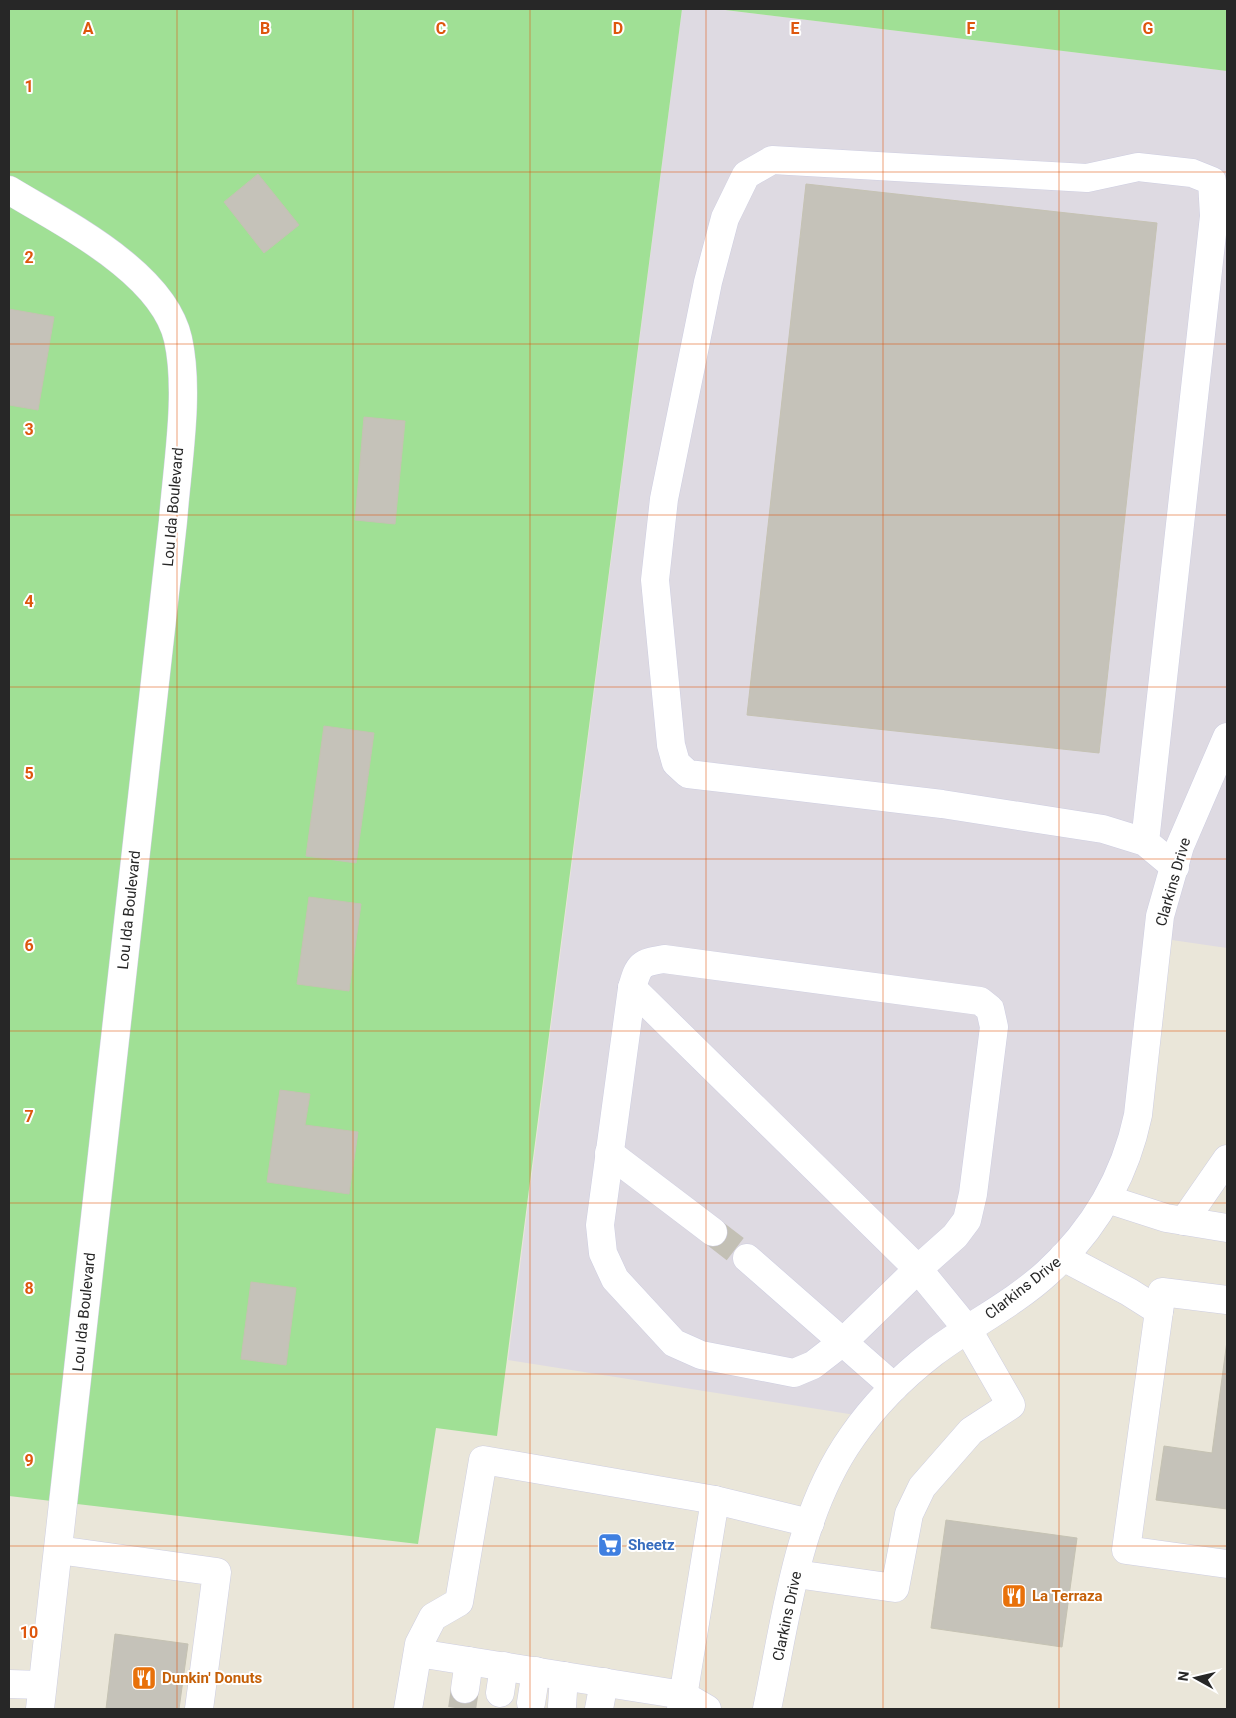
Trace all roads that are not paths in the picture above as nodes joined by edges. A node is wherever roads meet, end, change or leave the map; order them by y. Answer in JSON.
{"nodes":[{"id":1,"x":9,"y":190,"type":"edge"},
{"id":2,"x":1227,"y":737,"type":"edge"},
{"id":3,"x":1145,"y":842,"type":"junction"},
{"id":4,"x":1175,"y":867,"type":"junction"},
{"id":5,"x":632,"y":988,"type":"junction"},
{"id":6,"x":609,"y":1153,"type":"junction"},
{"id":7,"x":1227,"y":1159,"type":"edge"},
{"id":8,"x":1107,"y":1198,"type":"junction"},
{"id":9,"x":1184,"y":1221,"type":"junction"},
{"id":10,"x":1227,"y":1228,"type":"edge"},
{"id":11,"x":713,"y":1232,"type":"tunnel mouth"},
{"id":12,"x":1063,"y":1257,"type":"junction"},
{"id":13,"x":747,"y":1258,"type":"tunnel mouth"},
{"id":14,"x":918,"y":1269,"type":"junction"},
{"id":15,"x":1227,"y":1300,"type":"edge"},
{"id":16,"x":1159,"y":1311,"type":"junction"},
{"id":17,"x":968,"y":1330,"type":"junction"},
{"id":18,"x":844,"y":1341,"type":"junction"},
{"id":19,"x":894,"y":1387,"type":"junction"},
{"id":20,"x":715,"y":1500,"type":"junction"},
{"id":21,"x":810,"y":1523,"type":"junction"},
{"id":22,"x":58,"y":1550,"type":"junction"},
{"id":23,"x":1227,"y":1564,"type":"edge"},
{"id":24,"x":796,"y":1574,"type":"junction"},
{"id":25,"x":418,"y":1652,"type":"junction"},
{"id":26,"x":469,"y":1661,"type":"junction"},
{"id":27,"x":504,"y":1666,"type":"junction"},
{"id":28,"x":536,"y":1672,"type":"junction"},
{"id":29,"x":564,"y":1676,"type":"junction"},
{"id":30,"x":604,"y":1682,"type":"junction"},
{"id":31,"x":9,"y":1684,"type":"edge"},
{"id":32,"x":465,"y":1689,"type":"tunnel mouth"},
{"id":33,"x":500,"y":1694,"type":"dead end"},
{"id":34,"x":41,"y":1697,"type":"edge"},
{"id":35,"x":630,"y":1698,"type":"edge"},
{"id":36,"x":682,"y":1702,"type":"edge"},
{"id":37,"x":531,"y":1703,"type":"dead end"},
{"id":38,"x":562,"y":1706,"type":"dead end"},
{"id":39,"x":198,"y":1709,"type":"edge"},
{"id":40,"x":408,"y":1709,"type":"edge"},
{"id":41,"x":599,"y":1709,"type":"edge"},
{"id":42,"x":707,"y":1709,"type":"edge"},
{"id":43,"x":767,"y":1709,"type":"edge"}],
"edges":[{"from":1,"to":22,"type":"street","name":"Lou Ida Boulevard"},
{"from":2,"to":4,"type":"street","name":"Clarkins Drive"},
{"from":3,"to":3,"type":"street"},
{"from":3,"to":4,"type":"street"},
{"from":4,"to":8,"type":"street","name":"Clarkins Drive"},
{"from":5,"to":6,"type":"street"},
{"from":5,"to":14,"type":"street"},
{"from":5,"to":14,"type":"street"},
{"from":6,"to":11,"type":"street"},
{"from":6,"to":18,"type":"street"},
{"from":7,"to":9,"type":"street"},
{"from":8,"to":9,"type":"street"},
{"from":8,"to":12,"type":"street","name":"Clarkins Drive"},
{"from":9,"to":10,"type":"street"},
{"from":12,"to":16,"type":"street"},
{"from":12,"to":17,"type":"street","name":"Clarkins Drive"},
{"from":13,"to":18,"type":"street"},
{"from":14,"to":17,"type":"street"},
{"from":14,"to":18,"type":"street"},
{"from":15,"to":16,"type":"street"},
{"from":16,"to":23,"type":"street"},
{"from":17,"to":19,"type":"street","name":"Clarkins Drive"},
{"from":17,"to":24,"type":"street"},
{"from":18,"to":19,"type":"street"},
{"from":19,"to":21,"type":"street","name":"Clarkins Drive"},
{"from":20,"to":21,"type":"street"},
{"from":20,"to":25,"type":"street"},
{"from":20,"to":36,"type":"street"},
{"from":21,"to":24,"type":"street","name":"Clarkins Drive"},
{"from":22,"to":34,"type":"street","name":"Lou Ida Boulevard"},
{"from":22,"to":39,"type":"street"},
{"from":24,"to":43,"type":"street","name":"Clarkins Drive"},
{"from":25,"to":26,"type":"street"},
{"from":25,"to":40,"type":"street"},
{"from":26,"to":27,"type":"street"},
{"from":26,"to":32,"type":"street"},
{"from":27,"to":28,"type":"street"},
{"from":27,"to":33,"type":"street"},
{"from":28,"to":29,"type":"street"},
{"from":28,"to":37,"type":"street"},
{"from":29,"to":30,"type":"street"},
{"from":29,"to":38,"type":"street"},
{"from":30,"to":35,"type":"street"},
{"from":30,"to":41,"type":"street"},
{"from":31,"to":34,"type":"street"},
{"from":35,"to":36,"type":"street"},
{"from":36,"to":42,"type":"street"}]}
